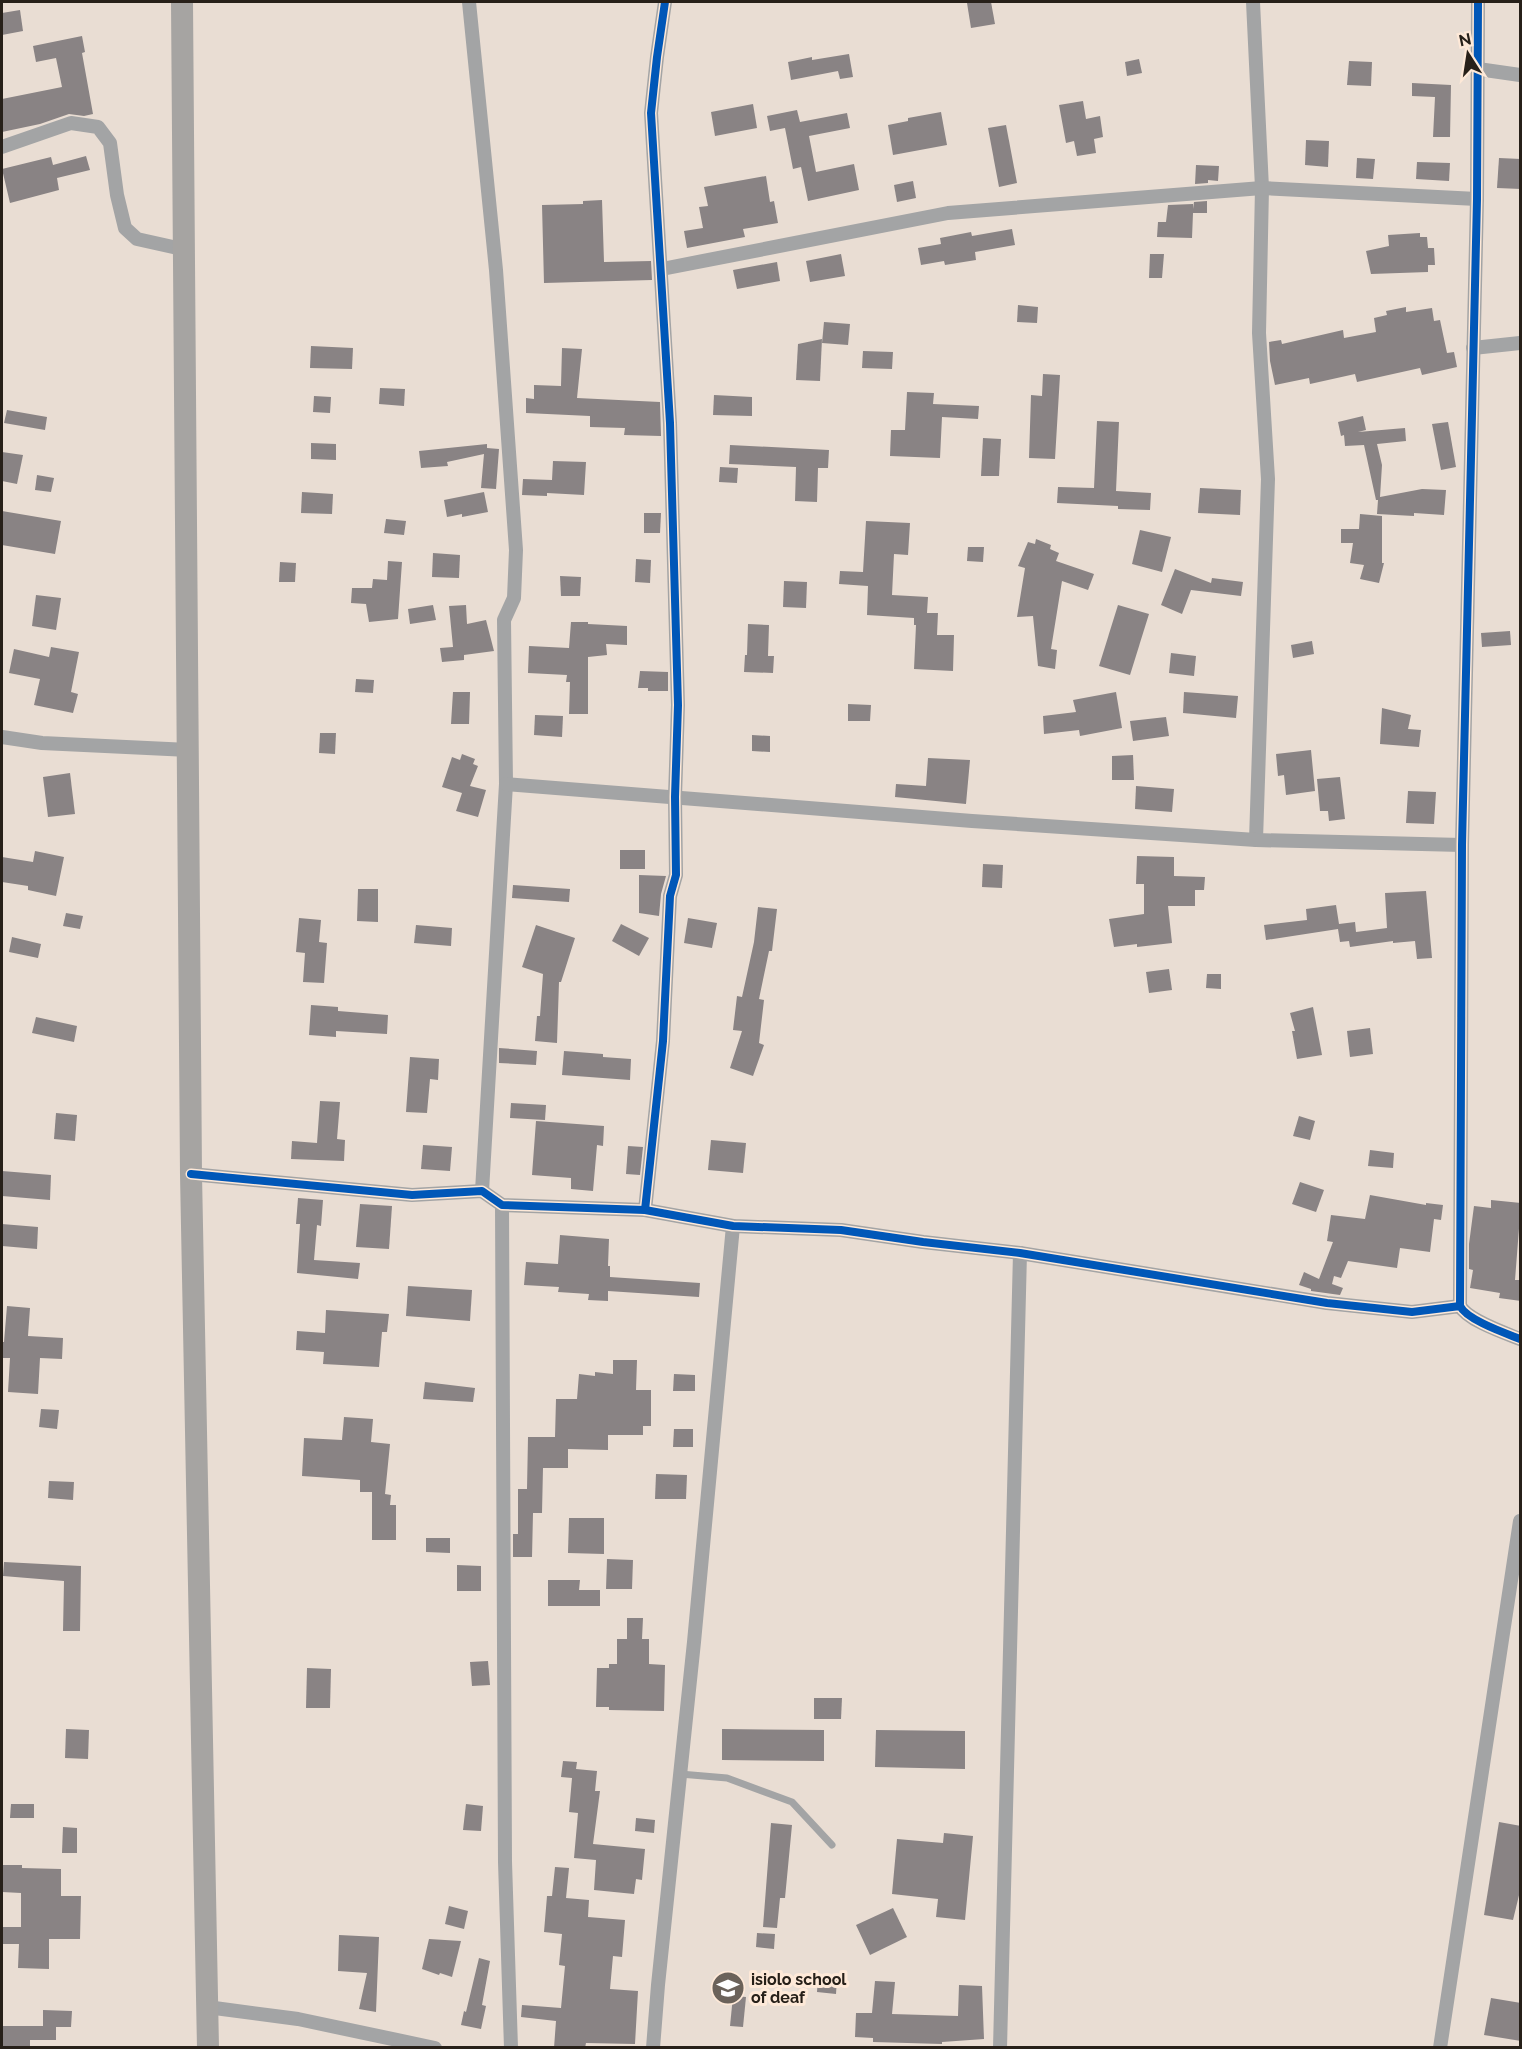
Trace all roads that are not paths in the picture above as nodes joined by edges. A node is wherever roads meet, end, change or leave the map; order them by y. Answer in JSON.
{"nodes":[{"id":1,"x":182,"y":2,"type":"edge"},
{"id":2,"x":469,"y":2,"type":"edge"},
{"id":3,"x":665,"y":2,"type":"edge"},
{"id":4,"x":1253,"y":2,"type":"edge"},
{"id":5,"x":1478,"y":2,"type":"edge"},
{"id":6,"x":1478,"y":69,"type":"junction"},
{"id":7,"x":1521,"y":75,"type":"edge"},
{"id":8,"x":2,"y":147,"type":"edge"},
{"id":9,"x":1262,"y":188,"type":"junction"},
{"id":10,"x":1477,"y":199,"type":"junction"},
{"id":11,"x":183,"y":249,"type":"junction"},
{"id":12,"x":662,"y":269,"type":"junction"},
{"id":13,"x":1521,"y":343,"type":"edge"},
{"id":14,"x":1473,"y":348,"type":"junction"},
{"id":15,"x":2,"y":737,"type":"edge"},
{"id":16,"x":189,"y":750,"type":"junction"},
{"id":17,"x":506,"y":784,"type":"junction"},
{"id":18,"x":675,"y":797,"type":"junction"},
{"id":19,"x":1256,"y":840,"type":"junction"},
{"id":20,"x":1462,"y":845,"type":"junction"},
{"id":21,"x":191,"y":1174,"type":"junction"},
{"id":22,"x":482,"y":1191,"type":"junction"},
{"id":23,"x":502,"y":1205,"type":"junction"},
{"id":24,"x":645,"y":1210,"type":"junction"},
{"id":25,"x":733,"y":1226,"type":"junction"},
{"id":26,"x":1020,"y":1253,"type":"junction"},
{"id":27,"x":1460,"y":1306,"type":"junction"},
{"id":28,"x":1521,"y":1339,"type":"edge"},
{"id":29,"x":1521,"y":1521,"type":"edge"},
{"id":30,"x":680,"y":1774,"type":"junction"},
{"id":31,"x":832,"y":1845,"type":"dead end"},
{"id":32,"x":207,"y":2007,"type":"junction"},
{"id":33,"x":208,"y":2048,"type":"edge"},
{"id":34,"x":435,"y":2048,"type":"edge"},
{"id":35,"x":511,"y":2048,"type":"edge"},
{"id":36,"x":653,"y":2048,"type":"edge"},
{"id":37,"x":1000,"y":2048,"type":"edge"},
{"id":38,"x":1440,"y":2048,"type":"edge"}],
"edges":[{"from":1,"to":11,"type":"highway"},
{"from":2,"to":17,"type":"street"},
{"from":3,"to":12,"type":"street"},
{"from":4,"to":9,"type":"street"},
{"from":5,"to":6,"type":"street"},
{"from":6,"to":7,"type":"street"},
{"from":6,"to":10,"type":"street"},
{"from":8,"to":11,"type":"street"},
{"from":9,"to":10,"type":"street"},
{"from":9,"to":12,"type":"street"},
{"from":9,"to":19,"type":"street"},
{"from":10,"to":14,"type":"street"},
{"from":11,"to":16,"type":"highway"},
{"from":12,"to":18,"type":"street"},
{"from":13,"to":14,"type":"street"},
{"from":14,"to":20,"type":"street"},
{"from":15,"to":16,"type":"street"},
{"from":16,"to":21,"type":"highway"},
{"from":17,"to":18,"type":"street"},
{"from":17,"to":22,"type":"street"},
{"from":18,"to":19,"type":"street"},
{"from":18,"to":24,"type":"street"},
{"from":19,"to":20,"type":"street"},
{"from":20,"to":27,"type":"street"},
{"from":21,"to":22,"type":"street"},
{"from":21,"to":32,"type":"highway"},
{"from":22,"to":23,"type":"street"},
{"from":23,"to":24,"type":"street"},
{"from":23,"to":35,"type":"street"},
{"from":24,"to":25,"type":"street"},
{"from":25,"to":26,"type":"street"},
{"from":25,"to":30,"type":"street"},
{"from":26,"to":27,"type":"street"},
{"from":26,"to":37,"type":"street"},
{"from":27,"to":28,"type":"street"},
{"from":29,"to":38,"type":"street"},
{"from":30,"to":31,"type":"lane"},
{"from":30,"to":36,"type":"street"},
{"from":32,"to":33,"type":"highway"},
{"from":32,"to":34,"type":"street"}]}
